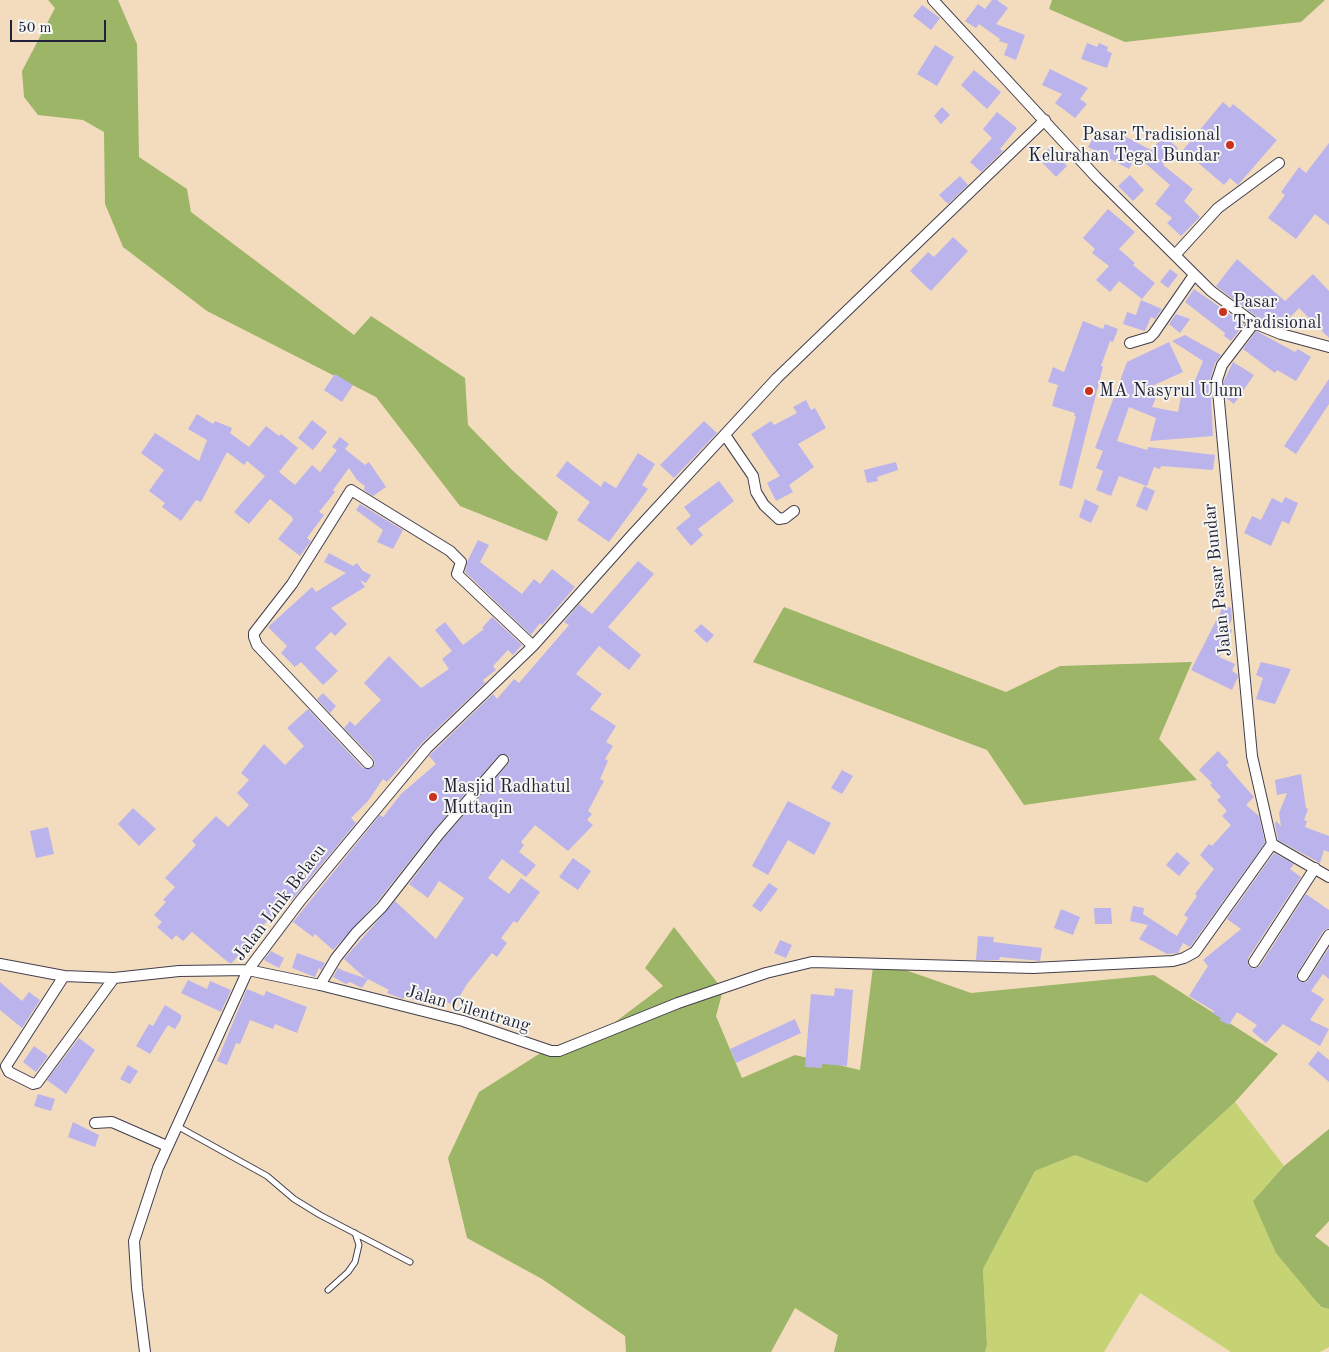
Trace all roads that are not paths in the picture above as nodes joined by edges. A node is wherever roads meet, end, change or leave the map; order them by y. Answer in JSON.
{"nodes":[{"id":1,"x":933,"y":0,"type":"edge"},
{"id":2,"x":1045,"y":120,"type":"junction"},
{"id":3,"x":1279,"y":163,"type":"dead end"},
{"id":4,"x":1176,"y":255,"type":"junction"},
{"id":5,"x":1194,"y":275,"type":"junction"},
{"id":6,"x":1254,"y":323,"type":"junction"},
{"id":7,"x":1130,"y":344,"type":"dead end"},
{"id":8,"x":1329,"y":347,"type":"edge"},
{"id":9,"x":725,"y":435,"type":"junction"},
{"id":10,"x":794,"y":511,"type":"dead end"},
{"id":11,"x":533,"y":646,"type":"junction"},
{"id":12,"x":502,"y":760,"type":"dead end"},
{"id":13,"x":368,"y":763,"type":"dead end"},
{"id":14,"x":1272,"y":844,"type":"junction"},
{"id":15,"x":1315,"y":868,"type":"junction"},
{"id":16,"x":1329,"y":878,"type":"edge"},
{"id":17,"x":1329,"y":935,"type":"edge"},
{"id":18,"x":1254,"y":962,"type":"dead end"},
{"id":19,"x":0,"y":964,"type":"edge"},
{"id":20,"x":248,"y":970,"type":"junction"},
{"id":21,"x":64,"y":976,"type":"junction"},
{"id":22,"x":1303,"y":976,"type":"dead end"},
{"id":23,"x":114,"y":978,"type":"junction"},
{"id":24,"x":320,"y":985,"type":"junction"},
{"id":25,"x":95,"y":1123,"type":"dead end"},
{"id":26,"x":176,"y":1126,"type":"junction"},
{"id":27,"x":167,"y":1146,"type":"junction"},
{"id":28,"x":354,"y":1233,"type":"junction"},
{"id":29,"x":410,"y":1262,"type":"dead end"},
{"id":30,"x":328,"y":1290,"type":"dead end"},
{"id":31,"x":145,"y":1352,"type":"edge"}],
"edges":[{"from":1,"to":2,"type":"street"},
{"from":2,"to":4,"type":"street"},
{"from":2,"to":9,"type":"street","name":"Jalan Link Belacu"},
{"from":3,"to":4,"type":"street"},
{"from":4,"to":5,"type":"street"},
{"from":5,"to":6,"type":"street"},
{"from":5,"to":7,"type":"street"},
{"from":6,"to":8,"type":"street"},
{"from":6,"to":14,"type":"street","name":"Jalan Pasar Bundar"},
{"from":9,"to":10,"type":"street"},
{"from":9,"to":11,"type":"street","name":"Jalan Link Belacu"},
{"from":11,"to":13,"type":"street"},
{"from":11,"to":20,"type":"street","name":"Jalan Link Belacu"},
{"from":12,"to":24,"type":"street"},
{"from":14,"to":15,"type":"street"},
{"from":14,"to":24,"type":"street","name":"Jalan Cilentrang"},
{"from":15,"to":16,"type":"street"},
{"from":15,"to":18,"type":"street"},
{"from":17,"to":22,"type":"street"},
{"from":19,"to":21,"type":"street","name":"Jalan Cilentrang"},
{"from":20,"to":23,"type":"street","name":"Jalan Cilentrang"},
{"from":20,"to":24,"type":"street","name":"Jalan Cilentrang"},
{"from":20,"to":26,"type":"street","name":"Jalan Link Belacu"},
{"from":21,"to":23,"type":"street","name":"Jalan Cilentrang"},
{"from":21,"to":23,"type":"street"},
{"from":25,"to":27,"type":"street"},
{"from":26,"to":27,"type":"street","name":"Jalan Link Belacu"},
{"from":26,"to":28,"type":"lane"},
{"from":27,"to":31,"type":"street","name":"Jalan Link Belacu"},
{"from":28,"to":29,"type":"lane"},
{"from":28,"to":30,"type":"lane"}]}
